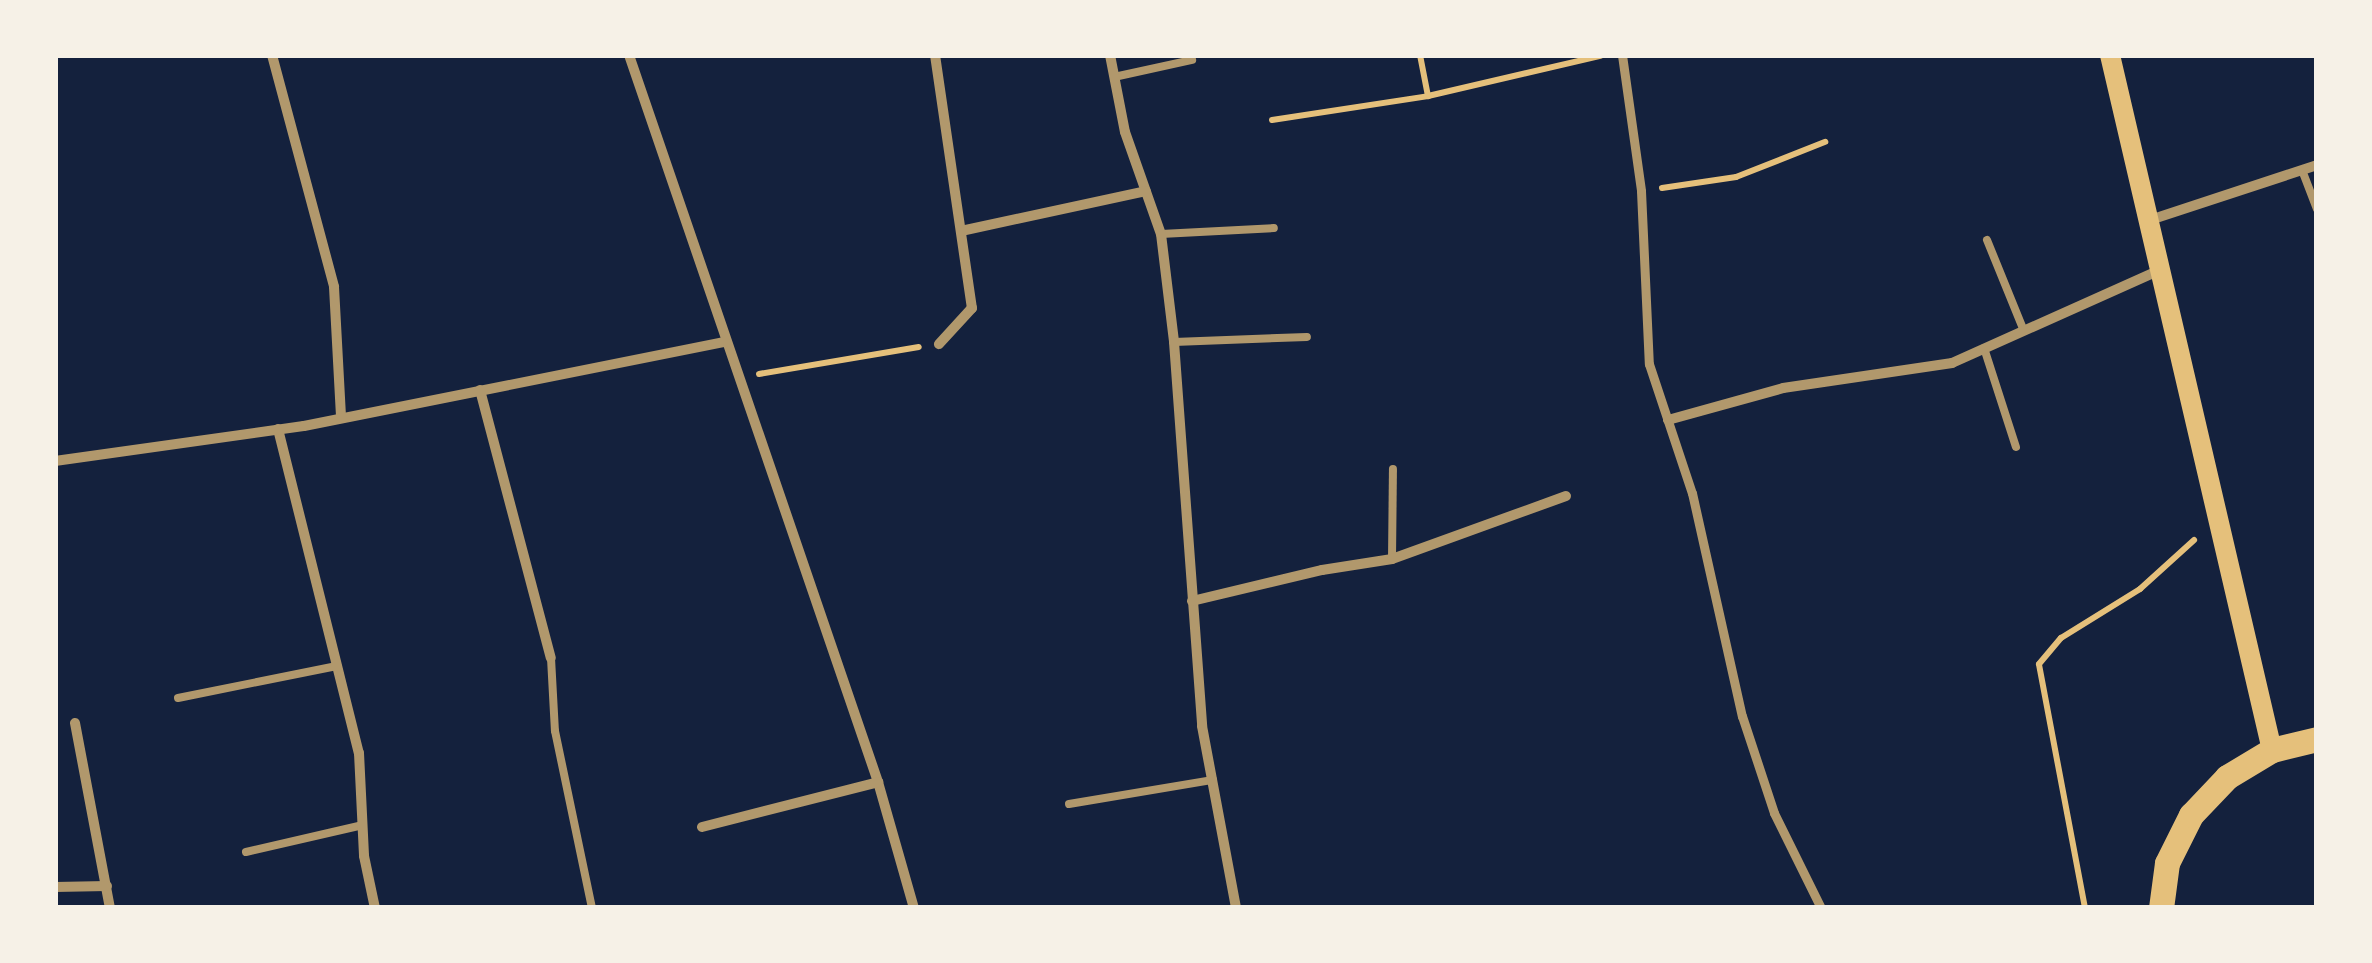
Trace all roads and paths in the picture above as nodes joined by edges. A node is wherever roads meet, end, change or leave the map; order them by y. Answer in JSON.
{"nodes":[{"id":1,"x":272,"y":55,"type":"edge"},
{"id":2,"x":630,"y":55,"type":"edge"},
{"id":3,"x":935,"y":55,"type":"edge"},
{"id":4,"x":1110,"y":55,"type":"edge"},
{"id":5,"x":1420,"y":55,"type":"edge"},
{"id":6,"x":1602,"y":55,"type":"edge"},
{"id":7,"x":1622,"y":55,"type":"edge"},
{"id":8,"x":2110,"y":55,"type":"edge"},
{"id":9,"x":1192,"y":60,"type":"dead end"},
{"id":10,"x":1114,"y":77,"type":"junction"},
{"id":11,"x":1428,"y":96,"type":"junction"},
{"id":12,"x":1272,"y":120,"type":"dead end"},
{"id":13,"x":1825,"y":142,"type":"dead end"},
{"id":14,"x":2317,"y":165,"type":"edge"},
{"id":15,"x":2302,"y":170,"type":"junction"},
{"id":16,"x":1146,"y":190,"type":"junction"},
{"id":17,"x":1641,"y":191,"type":"junction"},
{"id":18,"x":2317,"y":209,"type":"edge"},
{"id":19,"x":2148,"y":221,"type":"junction"},
{"id":20,"x":1274,"y":228,"type":"dead end"},
{"id":21,"x":961,"y":231,"type":"junction"},
{"id":22,"x":1161,"y":234,"type":"junction"},
{"id":23,"x":1987,"y":240,"type":"dead end"},
{"id":24,"x":2160,"y":270,"type":"junction"},
{"id":25,"x":2024,"y":330,"type":"junction"},
{"id":26,"x":1307,"y":338,"type":"dead end"},
{"id":27,"x":725,"y":342,"type":"junction"},
{"id":28,"x":1174,"y":342,"type":"junction"},
{"id":29,"x":939,"y":344,"type":"joint"},
{"id":30,"x":1984,"y":348,"type":"junction"},
{"id":31,"x":738,"y":377,"type":"junction"},
{"id":32,"x":480,"y":390,"type":"junction"},
{"id":33,"x":341,"y":418,"type":"junction"},
{"id":34,"x":1668,"y":420,"type":"junction"},
{"id":35,"x":278,"y":429,"type":"junction"},
{"id":36,"x":2016,"y":447,"type":"dead end"},
{"id":37,"x":55,"y":461,"type":"edge"},
{"id":38,"x":1393,"y":468,"type":"dead end"},
{"id":39,"x":1566,"y":496,"type":"dead end"},
{"id":40,"x":2218,"y":518,"type":"junction"},
{"id":41,"x":1392,"y":559,"type":"junction"},
{"id":42,"x":1192,"y":600,"type":"junction"},
{"id":43,"x":551,"y":658,"type":"joint"},
{"id":44,"x":337,"y":666,"type":"junction"},
{"id":45,"x":178,"y":698,"type":"dead end"},
{"id":46,"x":75,"y":723,"type":"dead end"},
{"id":47,"x":2317,"y":739,"type":"edge"},
{"id":48,"x":2272,"y":750,"type":"junction"},
{"id":49,"x":1214,"y":780,"type":"junction"},
{"id":50,"x":878,"y":782,"type":"junction"},
{"id":51,"x":1069,"y":804,"type":"dead end"},
{"id":52,"x":363,"y":825,"type":"junction"},
{"id":53,"x":702,"y":827,"type":"dead end"},
{"id":54,"x":246,"y":852,"type":"dead end"},
{"id":55,"x":107,"y":886,"type":"junction"},
{"id":56,"x":55,"y":887,"type":"edge"},
{"id":57,"x":110,"y":908,"type":"edge"},
{"id":58,"x":376,"y":908,"type":"edge"},
{"id":59,"x":592,"y":908,"type":"edge"},
{"id":60,"x":914,"y":908,"type":"edge"},
{"id":61,"x":1236,"y":908,"type":"edge"},
{"id":62,"x":1820,"y":908,"type":"edge"},
{"id":63,"x":2085,"y":908,"type":"edge"},
{"id":64,"x":2160,"y":908,"type":"edge"}],
"edges":[{"from":1,"to":33,"type":"street"},
{"from":2,"to":27,"type":"street"},
{"from":3,"to":21,"type":"street"},
{"from":4,"to":10,"type":"street"},
{"from":5,"to":11,"type":"path"},
{"from":6,"to":11,"type":"path"},
{"from":7,"to":17,"type":"street"},
{"from":8,"to":19,"type":"main road"},
{"from":9,"to":10,"type":"lane"},
{"from":10,"to":16,"type":"street"},
{"from":11,"to":12,"type":"path"},
{"from":13,"to":17,"type":"path"},
{"from":14,"to":15,"type":"street"},
{"from":15,"to":18,"type":"lane"},
{"from":15,"to":19,"type":"street"},
{"from":16,"to":21,"type":"street"},
{"from":16,"to":22,"type":"street"},
{"from":17,"to":34,"type":"street"},
{"from":19,"to":24,"type":"main road"},
{"from":20,"to":22,"type":"lane"},
{"from":21,"to":29,"type":"street"},
{"from":22,"to":28,"type":"street"},
{"from":23,"to":25,"type":"lane"},
{"from":24,"to":25,"type":"street"},
{"from":24,"to":40,"type":"main road"},
{"from":25,"to":30,"type":"street"},
{"from":26,"to":28,"type":"lane"},
{"from":27,"to":31,"type":"street"},
{"from":27,"to":32,"type":"street"},
{"from":28,"to":42,"type":"street"},
{"from":29,"to":31,"type":"path"},
{"from":30,"to":34,"type":"street"},
{"from":30,"to":36,"type":"lane"},
{"from":31,"to":50,"type":"street"},
{"from":32,"to":33,"type":"street"},
{"from":32,"to":43,"type":"street"},
{"from":33,"to":35,"type":"street"},
{"from":34,"to":62,"type":"street"},
{"from":35,"to":37,"type":"street"},
{"from":35,"to":44,"type":"street"},
{"from":38,"to":41,"type":"lane"},
{"from":39,"to":41,"type":"street"},
{"from":40,"to":48,"type":"main road"},
{"from":40,"to":63,"type":"path"},
{"from":41,"to":42,"type":"street"},
{"from":42,"to":49,"type":"street"},
{"from":43,"to":59,"type":"lane"},
{"from":44,"to":45,"type":"lane"},
{"from":44,"to":52,"type":"street"},
{"from":46,"to":55,"type":"street"},
{"from":47,"to":48,"type":"main road"},
{"from":48,"to":64,"type":"main road"},
{"from":49,"to":51,"type":"lane"},
{"from":49,"to":61,"type":"street"},
{"from":50,"to":53,"type":"street"},
{"from":50,"to":60,"type":"street"},
{"from":52,"to":54,"type":"lane"},
{"from":52,"to":58,"type":"street"},
{"from":55,"to":56,"type":"street"},
{"from":55,"to":57,"type":"street"}]}
